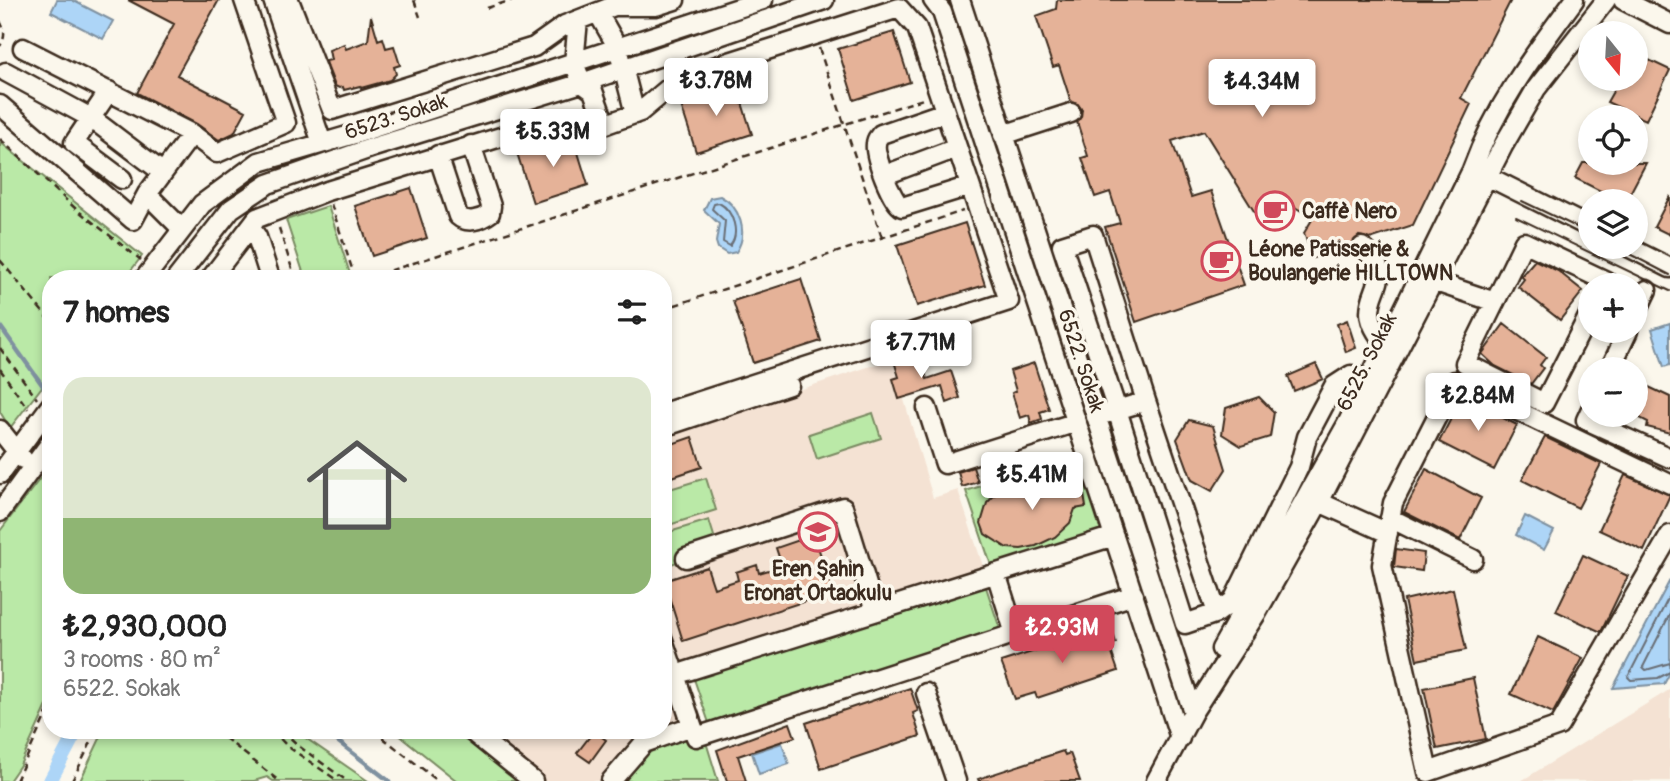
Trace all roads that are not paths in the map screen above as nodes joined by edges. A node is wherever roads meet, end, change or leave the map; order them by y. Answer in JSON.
{"nodes":[{"id":1,"x":244,"y":0,"type":"edge"},
{"id":2,"x":273,"y":0,"type":"edge"},
{"id":3,"x":289,"y":0,"type":"edge"},
{"id":4,"x":675,"y":0,"type":"edge"},
{"id":5,"x":763,"y":0,"type":"edge"},
{"id":6,"x":824,"y":0,"type":"edge"},
{"id":7,"x":933,"y":0,"type":"edge"},
{"id":8,"x":1574,"y":0,"type":"edge"},
{"id":9,"x":1606,"y":0,"type":"edge"},
{"id":10,"x":1623,"y":0,"type":"edge"},
{"id":11,"x":962,"y":3,"type":"edge"},
{"id":12,"x":598,"y":13,"type":"junction"},
{"id":13,"x":578,"y":20,"type":"junction"},
{"id":14,"x":1670,"y":24,"type":"edge"},
{"id":15,"x":618,"y":47,"type":"junction"},
{"id":16,"x":23,"y":48,"type":"dead end"},
{"id":17,"x":574,"y":63,"type":"junction"},
{"id":18,"x":625,"y":68,"type":"junction"},
{"id":19,"x":6,"y":72,"type":"dead end"},
{"id":20,"x":582,"y":83,"type":"junction"},
{"id":21,"x":109,"y":91,"type":"junction"},
{"id":22,"x":0,"y":104,"type":"edge"},
{"id":23,"x":945,"y":112,"type":"junction"},
{"id":24,"x":1071,"y":113,"type":"dead end"},
{"id":25,"x":635,"y":114,"type":"junction"},
{"id":26,"x":91,"y":118,"type":"junction"},
{"id":27,"x":605,"y":124,"type":"junction"},
{"id":28,"x":192,"y":134,"type":"junction"},
{"id":29,"x":1003,"y":135,"type":"junction"},
{"id":30,"x":322,"y":143,"type":"junction"},
{"id":31,"x":471,"y":145,"type":"junction"},
{"id":32,"x":957,"y":148,"type":"junction"},
{"id":33,"x":438,"y":155,"type":"junction"},
{"id":34,"x":162,"y":172,"type":"junction"},
{"id":35,"x":1480,"y":173,"type":"junction"},
{"id":36,"x":885,"y":175,"type":"junction"},
{"id":37,"x":122,"y":179,"type":"dead end"},
{"id":38,"x":970,"y":186,"type":"junction"},
{"id":39,"x":147,"y":194,"type":"junction"},
{"id":40,"x":1578,"y":222,"type":"edge"},
{"id":41,"x":250,"y":227,"type":"junction"},
{"id":42,"x":182,"y":229,"type":"junction"},
{"id":43,"x":1362,"y":247,"type":"dead end"},
{"id":44,"x":1648,"y":257,"type":"edge"},
{"id":45,"x":224,"y":261,"type":"junction"},
{"id":46,"x":153,"y":268,"type":"edge"},
{"id":47,"x":1670,"y":268,"type":"edge"},
{"id":48,"x":183,"y":270,"type":"edge"},
{"id":49,"x":217,"y":270,"type":"edge"},
{"id":50,"x":228,"y":270,"type":"edge"},
{"id":51,"x":267,"y":270,"type":"edge"},
{"id":52,"x":1589,"y":273,"type":"edge"},
{"id":53,"x":1433,"y":281,"type":"junction"},
{"id":54,"x":1037,"y":302,"type":"junction"},
{"id":55,"x":1496,"y":302,"type":"junction"},
{"id":56,"x":1578,"y":336,"type":"edge"},
{"id":57,"x":1386,"y":344,"type":"junction"},
{"id":58,"x":1369,"y":379,"type":"junction"},
{"id":59,"x":1146,"y":401,"type":"junction"},
{"id":60,"x":927,"y":408,"type":"dead end"},
{"id":61,"x":672,"y":410,"type":"edge"},
{"id":62,"x":1117,"y":410,"type":"junction"},
{"id":63,"x":42,"y":413,"type":"edge"},
{"id":64,"x":1096,"y":417,"type":"junction"},
{"id":65,"x":1315,"y":421,"type":"junction"},
{"id":66,"x":1077,"y":422,"type":"junction"},
{"id":67,"x":672,"y":424,"type":"edge"},
{"id":68,"x":1601,"y":427,"type":"edge"},
{"id":69,"x":0,"y":430,"type":"edge"},
{"id":70,"x":1340,"y":435,"type":"junction"},
{"id":71,"x":16,"y":453,"type":"junction"},
{"id":72,"x":42,"y":455,"type":"edge"},
{"id":73,"x":1670,"y":458,"type":"edge"},
{"id":74,"x":33,"y":468,"type":"junction"},
{"id":75,"x":0,"y":474,"type":"edge"},
{"id":76,"x":1670,"y":484,"type":"edge"},
{"id":77,"x":1319,"y":502,"type":"junction"},
{"id":78,"x":0,"y":512,"type":"edge"},
{"id":79,"x":1389,"y":526,"type":"junction"},
{"id":80,"x":1670,"y":535,"type":"edge"},
{"id":81,"x":1114,"y":536,"type":"junction"},
{"id":82,"x":686,"y":558,"type":"dead end"},
{"id":83,"x":1474,"y":559,"type":"dead end"},
{"id":84,"x":996,"y":573,"type":"junction"},
{"id":85,"x":1134,"y":595,"type":"junction"},
{"id":86,"x":875,"y":611,"type":"junction"},
{"id":87,"x":1217,"y":613,"type":"junction"},
{"id":88,"x":1014,"y":634,"type":"junction"},
{"id":89,"x":672,"y":669,"type":"edge"},
{"id":90,"x":674,"y":675,"type":"junction"},
{"id":91,"x":926,"y":693,"type":"dead end"},
{"id":92,"x":1193,"y":712,"type":"junction"},
{"id":93,"x":692,"y":726,"type":"junction"},
{"id":94,"x":672,"y":733,"type":"edge"},
{"id":95,"x":1180,"y":738,"type":"junction"},
{"id":96,"x":481,"y":739,"type":"edge"},
{"id":97,"x":655,"y":739,"type":"edge"},
{"id":98,"x":533,"y":781,"type":"edge"},
{"id":99,"x":611,"y":781,"type":"edge"},
{"id":100,"x":956,"y":781,"type":"edge"},
{"id":101,"x":1156,"y":781,"type":"edge"}],
"edges":[{"from":1,"to":28,"type":"street"},
{"from":2,"to":30,"type":"street"},
{"from":3,"to":13,"type":"street"},
{"from":4,"to":12,"type":"street"},
{"from":5,"to":15,"type":"street","name":"6523. Sokak"},
{"from":6,"to":18,"type":"street","name":"6523. Sokak"},
{"from":7,"to":54,"type":"street","name":"6522. Sokak"},
{"from":8,"to":35,"type":"street","name":"6525. Sokak"},
{"from":9,"to":35,"type":"street","name":"6525. Sokak"},
{"from":10,"to":14,"type":"street"},
{"from":11,"to":29,"type":"street","name":"6522. Sokak"},
{"from":12,"to":13,"type":"street"},
{"from":12,"to":15,"type":"street"},
{"from":13,"to":17,"type":"street"},
{"from":15,"to":17,"type":"street","name":"6523. Sokak"},
{"from":15,"to":18,"type":"street"},
{"from":16,"to":21,"type":"street"},
{"from":17,"to":20,"type":"street"},
{"from":17,"to":30,"type":"street","name":"6523. Sokak"},
{"from":18,"to":20,"type":"street","name":"6523. Sokak"},
{"from":18,"to":25,"type":"street"},
{"from":19,"to":26,"type":"street"},
{"from":20,"to":27,"type":"street"},
{"from":20,"to":48,"type":"street","name":"6523. Sokak"},
{"from":21,"to":26,"type":"street"},
{"from":21,"to":28,"type":"street"},
{"from":22,"to":39,"type":"street"},
{"from":23,"to":25,"type":"street"},
{"from":23,"to":32,"type":"street"},
{"from":23,"to":36,"type":"street"},
{"from":24,"to":29,"type":"street"},
{"from":25,"to":27,"type":"street"},
{"from":26,"to":34,"type":"street"},
{"from":26,"to":37,"type":"street"},
{"from":27,"to":31,"type":"street"},
{"from":28,"to":34,"type":"street"},
{"from":29,"to":64,"type":"street","name":"6522. Sokak"},
{"from":30,"to":42,"type":"street","name":"6523. Sokak"},
{"from":31,"to":33,"type":"street"},
{"from":31,"to":33,"type":"street"},
{"from":32,"to":36,"type":"street"},
{"from":32,"to":38,"type":"street"},
{"from":33,"to":41,"type":"street"},
{"from":34,"to":39,"type":"street"},
{"from":35,"to":40,"type":"street"},
{"from":35,"to":53,"type":"street","name":"6525. Sokak"},
{"from":35,"to":57,"type":"street","name":"6525. Sokak"},
{"from":36,"to":38,"type":"street"},
{"from":38,"to":61,"type":"street"},
{"from":39,"to":42,"type":"street"},
{"from":41,"to":45,"type":"street"},
{"from":41,"to":51,"type":"street"},
{"from":42,"to":46,"type":"street","name":"6523. Sokak"},
{"from":43,"to":57,"type":"street"},
{"from":44,"to":47,"type":"street"},
{"from":45,"to":49,"type":"street"},
{"from":45,"to":50,"type":"street"},
{"from":52,"to":55,"type":"street"},
{"from":53,"to":55,"type":"street"},
{"from":53,"to":77,"type":"street","name":"6525. Sokak"},
{"from":54,"to":66,"type":"street","name":"6522. Sokak"},
{"from":54,"to":67,"type":"street"},
{"from":55,"to":56,"type":"street"},
{"from":57,"to":58,"type":"street","name":"6525. Sokak"},
{"from":58,"to":65,"type":"street"},
{"from":58,"to":70,"type":"street","name":"6525. Sokak"},
{"from":59,"to":62,"type":"street"},
{"from":59,"to":62,"type":"street"},
{"from":59,"to":87,"type":"street"},
{"from":60,"to":66,"type":"street"},
{"from":62,"to":64,"type":"street"},
{"from":62,"to":87,"type":"street"},
{"from":63,"to":71,"type":"street"},
{"from":64,"to":92,"type":"street","name":"6522. Sokak"},
{"from":65,"to":70,"type":"street"},
{"from":65,"to":87,"type":"street"},
{"from":66,"to":81,"type":"street","name":"6522. Sokak"},
{"from":68,"to":73,"type":"street"},
{"from":69,"to":71,"type":"street"},
{"from":70,"to":92,"type":"street","name":"6525. Sokak"},
{"from":71,"to":74,"type":"street"},
{"from":71,"to":75,"type":"street"},
{"from":72,"to":74,"type":"street"},
{"from":74,"to":78,"type":"street"},
{"from":76,"to":79,"type":"street"},
{"from":77,"to":79,"type":"street"},
{"from":77,"to":92,"type":"street","name":"6525. Sokak"},
{"from":79,"to":80,"type":"street"},
{"from":79,"to":83,"type":"street"},
{"from":81,"to":84,"type":"street"},
{"from":81,"to":85,"type":"street","name":"6522. Sokak"},
{"from":82,"to":86,"type":"street"},
{"from":84,"to":86,"type":"street"},
{"from":84,"to":88,"type":"street"},
{"from":85,"to":88,"type":"street"},
{"from":85,"to":95,"type":"street","name":"6522. Sokak"},
{"from":86,"to":90,"type":"street"},
{"from":88,"to":93,"type":"street"},
{"from":89,"to":90,"type":"street"},
{"from":90,"to":93,"type":"street"},
{"from":91,"to":100,"type":"street"},
{"from":92,"to":95,"type":"street","name":"6525. Sokak"},
{"from":93,"to":94,"type":"street"},
{"from":95,"to":101,"type":"street","name":"6525. Sokak"},
{"from":96,"to":98,"type":"street"},
{"from":97,"to":99,"type":"street"}]}
